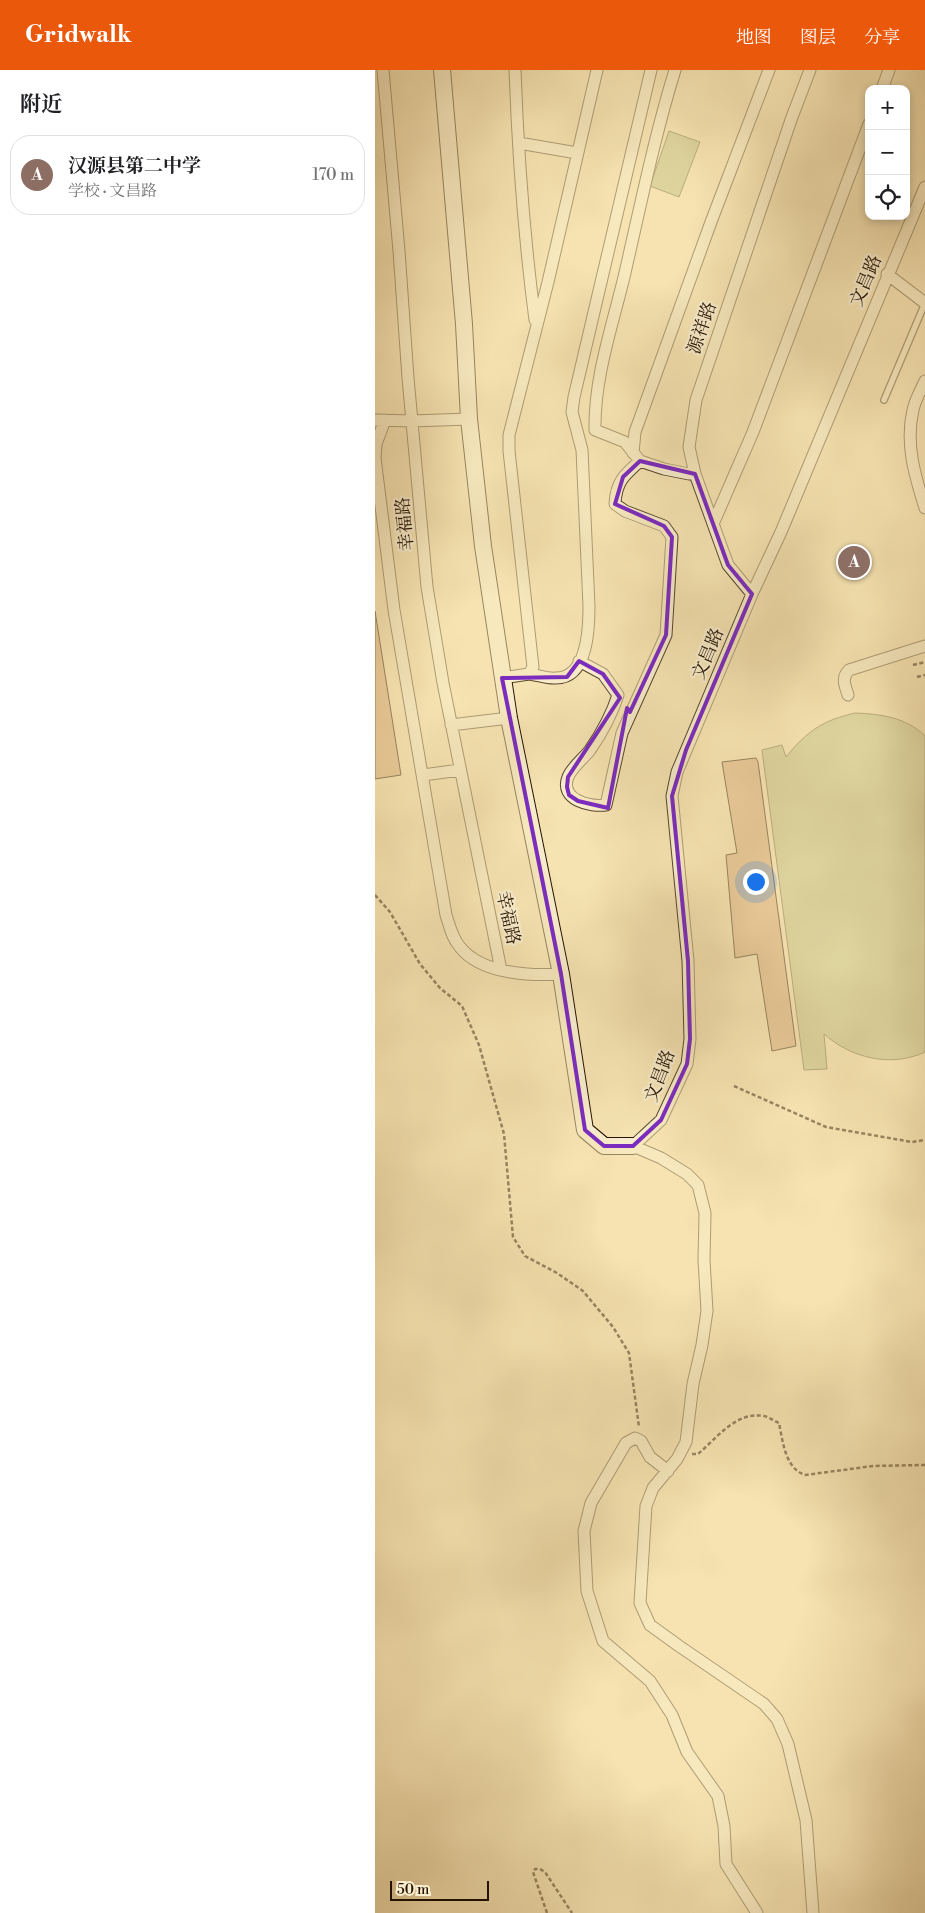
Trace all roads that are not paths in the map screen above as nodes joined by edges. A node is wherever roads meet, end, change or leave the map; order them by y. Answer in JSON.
{"nodes":[{"id":1,"x":383,"y":70,"type":"edge"},
{"id":2,"x":442,"y":70,"type":"edge"},
{"id":3,"x":515,"y":70,"type":"edge"},
{"id":4,"x":597,"y":70,"type":"edge"},
{"id":5,"x":651,"y":70,"type":"edge"},
{"id":6,"x":675,"y":70,"type":"edge"},
{"id":7,"x":769,"y":70,"type":"edge"},
{"id":8,"x":809,"y":70,"type":"edge"},
{"id":9,"x":889,"y":70,"type":"edge"},
{"id":10,"x":883,"y":85,"type":"edge"},
{"id":11,"x":867,"y":130,"type":"edge"},
{"id":12,"x":519,"y":142,"type":"junction"},
{"id":13,"x":577,"y":153,"type":"junction"},
{"id":14,"x":925,"y":187,"type":"edge"},
{"id":15,"x":887,"y":274,"type":"junction"},
{"id":16,"x":925,"y":303,"type":"edge"},
{"id":17,"x":537,"y":327,"type":"junction"},
{"id":18,"x":925,"y":382,"type":"edge"},
{"id":19,"x":884,"y":400,"type":"dead end"},
{"id":20,"x":469,"y":419,"type":"junction"},
{"id":21,"x":380,"y":420,"type":"edge"},
{"id":22,"x":413,"y":421,"type":"junction"},
{"id":23,"x":637,"y":457,"type":"junction"},
{"id":24,"x":695,"y":474,"type":"junction"},
{"id":25,"x":925,"y":508,"type":"edge"},
{"id":26,"x":713,"y":524,"type":"junction"},
{"id":27,"x":752,"y":594,"type":"junction"},
{"id":28,"x":925,"y":646,"type":"edge"},
{"id":29,"x":579,"y":661,"type":"junction"},
{"id":30,"x":529,"y":674,"type":"junction"},
{"id":31,"x":502,"y":678,"type":"junction"},
{"id":32,"x":848,"y":695,"type":"dead end"},
{"id":33,"x":509,"y":718,"type":"junction"},
{"id":34,"x":451,"y":725,"type":"junction"},
{"id":35,"x":460,"y":770,"type":"junction"},
{"id":36,"x":423,"y":775,"type":"junction"},
{"id":37,"x":501,"y":970,"type":"junction"},
{"id":38,"x":561,"y":974,"type":"junction"},
{"id":39,"x":633,"y":1146,"type":"junction"},
{"id":40,"x":668,"y":1470,"type":"junction"},
{"id":41,"x":757,"y":1913,"type":"edge"},
{"id":42,"x":813,"y":1913,"type":"edge"}],
"edges":[{"from":1,"to":22,"type":"street","name":"幸福路"},
{"from":2,"to":20,"type":"main road"},
{"from":3,"to":12,"type":"street"},
{"from":4,"to":13,"type":"street"},
{"from":5,"to":29,"type":"street"},
{"from":6,"to":23,"type":"street"},
{"from":7,"to":23,"type":"street"},
{"from":8,"to":24,"type":"street","name":"源祥路"},
{"from":9,"to":10,"type":"street"},
{"from":11,"to":26,"type":"street"},
{"from":12,"to":13,"type":"street"},
{"from":12,"to":17,"type":"street"},
{"from":13,"to":17,"type":"street"},
{"from":14,"to":15,"type":"street","name":"文昌路"},
{"from":15,"to":16,"type":"street"},
{"from":15,"to":27,"type":"street","name":"文昌路"},
{"from":16,"to":19,"type":"lane"},
{"from":17,"to":30,"type":"street"},
{"from":18,"to":25,"type":"street"},
{"from":20,"to":22,"type":"street"},
{"from":20,"to":31,"type":"main road"},
{"from":21,"to":22,"type":"street"},
{"from":21,"to":36,"type":"street"},
{"from":22,"to":34,"type":"street","name":"幸福路"},
{"from":23,"to":24,"type":"street"},
{"from":23,"to":29,"type":"street"},
{"from":24,"to":26,"type":"street","name":"源祥路"},
{"from":26,"to":27,"type":"street","name":"源祥路"},
{"from":27,"to":39,"type":"street","name":"文昌路"},
{"from":28,"to":32,"type":"street"},
{"from":29,"to":30,"type":"street"},
{"from":30,"to":31,"type":"street"},
{"from":31,"to":33,"type":"main road"},
{"from":33,"to":34,"type":"street"},
{"from":33,"to":38,"type":"main road"},
{"from":34,"to":35,"type":"street","name":"幸福路"},
{"from":35,"to":36,"type":"street"},
{"from":35,"to":37,"type":"street","name":"幸福路"},
{"from":36,"to":37,"type":"street"},
{"from":37,"to":38,"type":"street"},
{"from":38,"to":39,"type":"main road"},
{"from":39,"to":40,"type":"street"},
{"from":40,"to":41,"type":"street"},
{"from":40,"to":42,"type":"street"}]}
